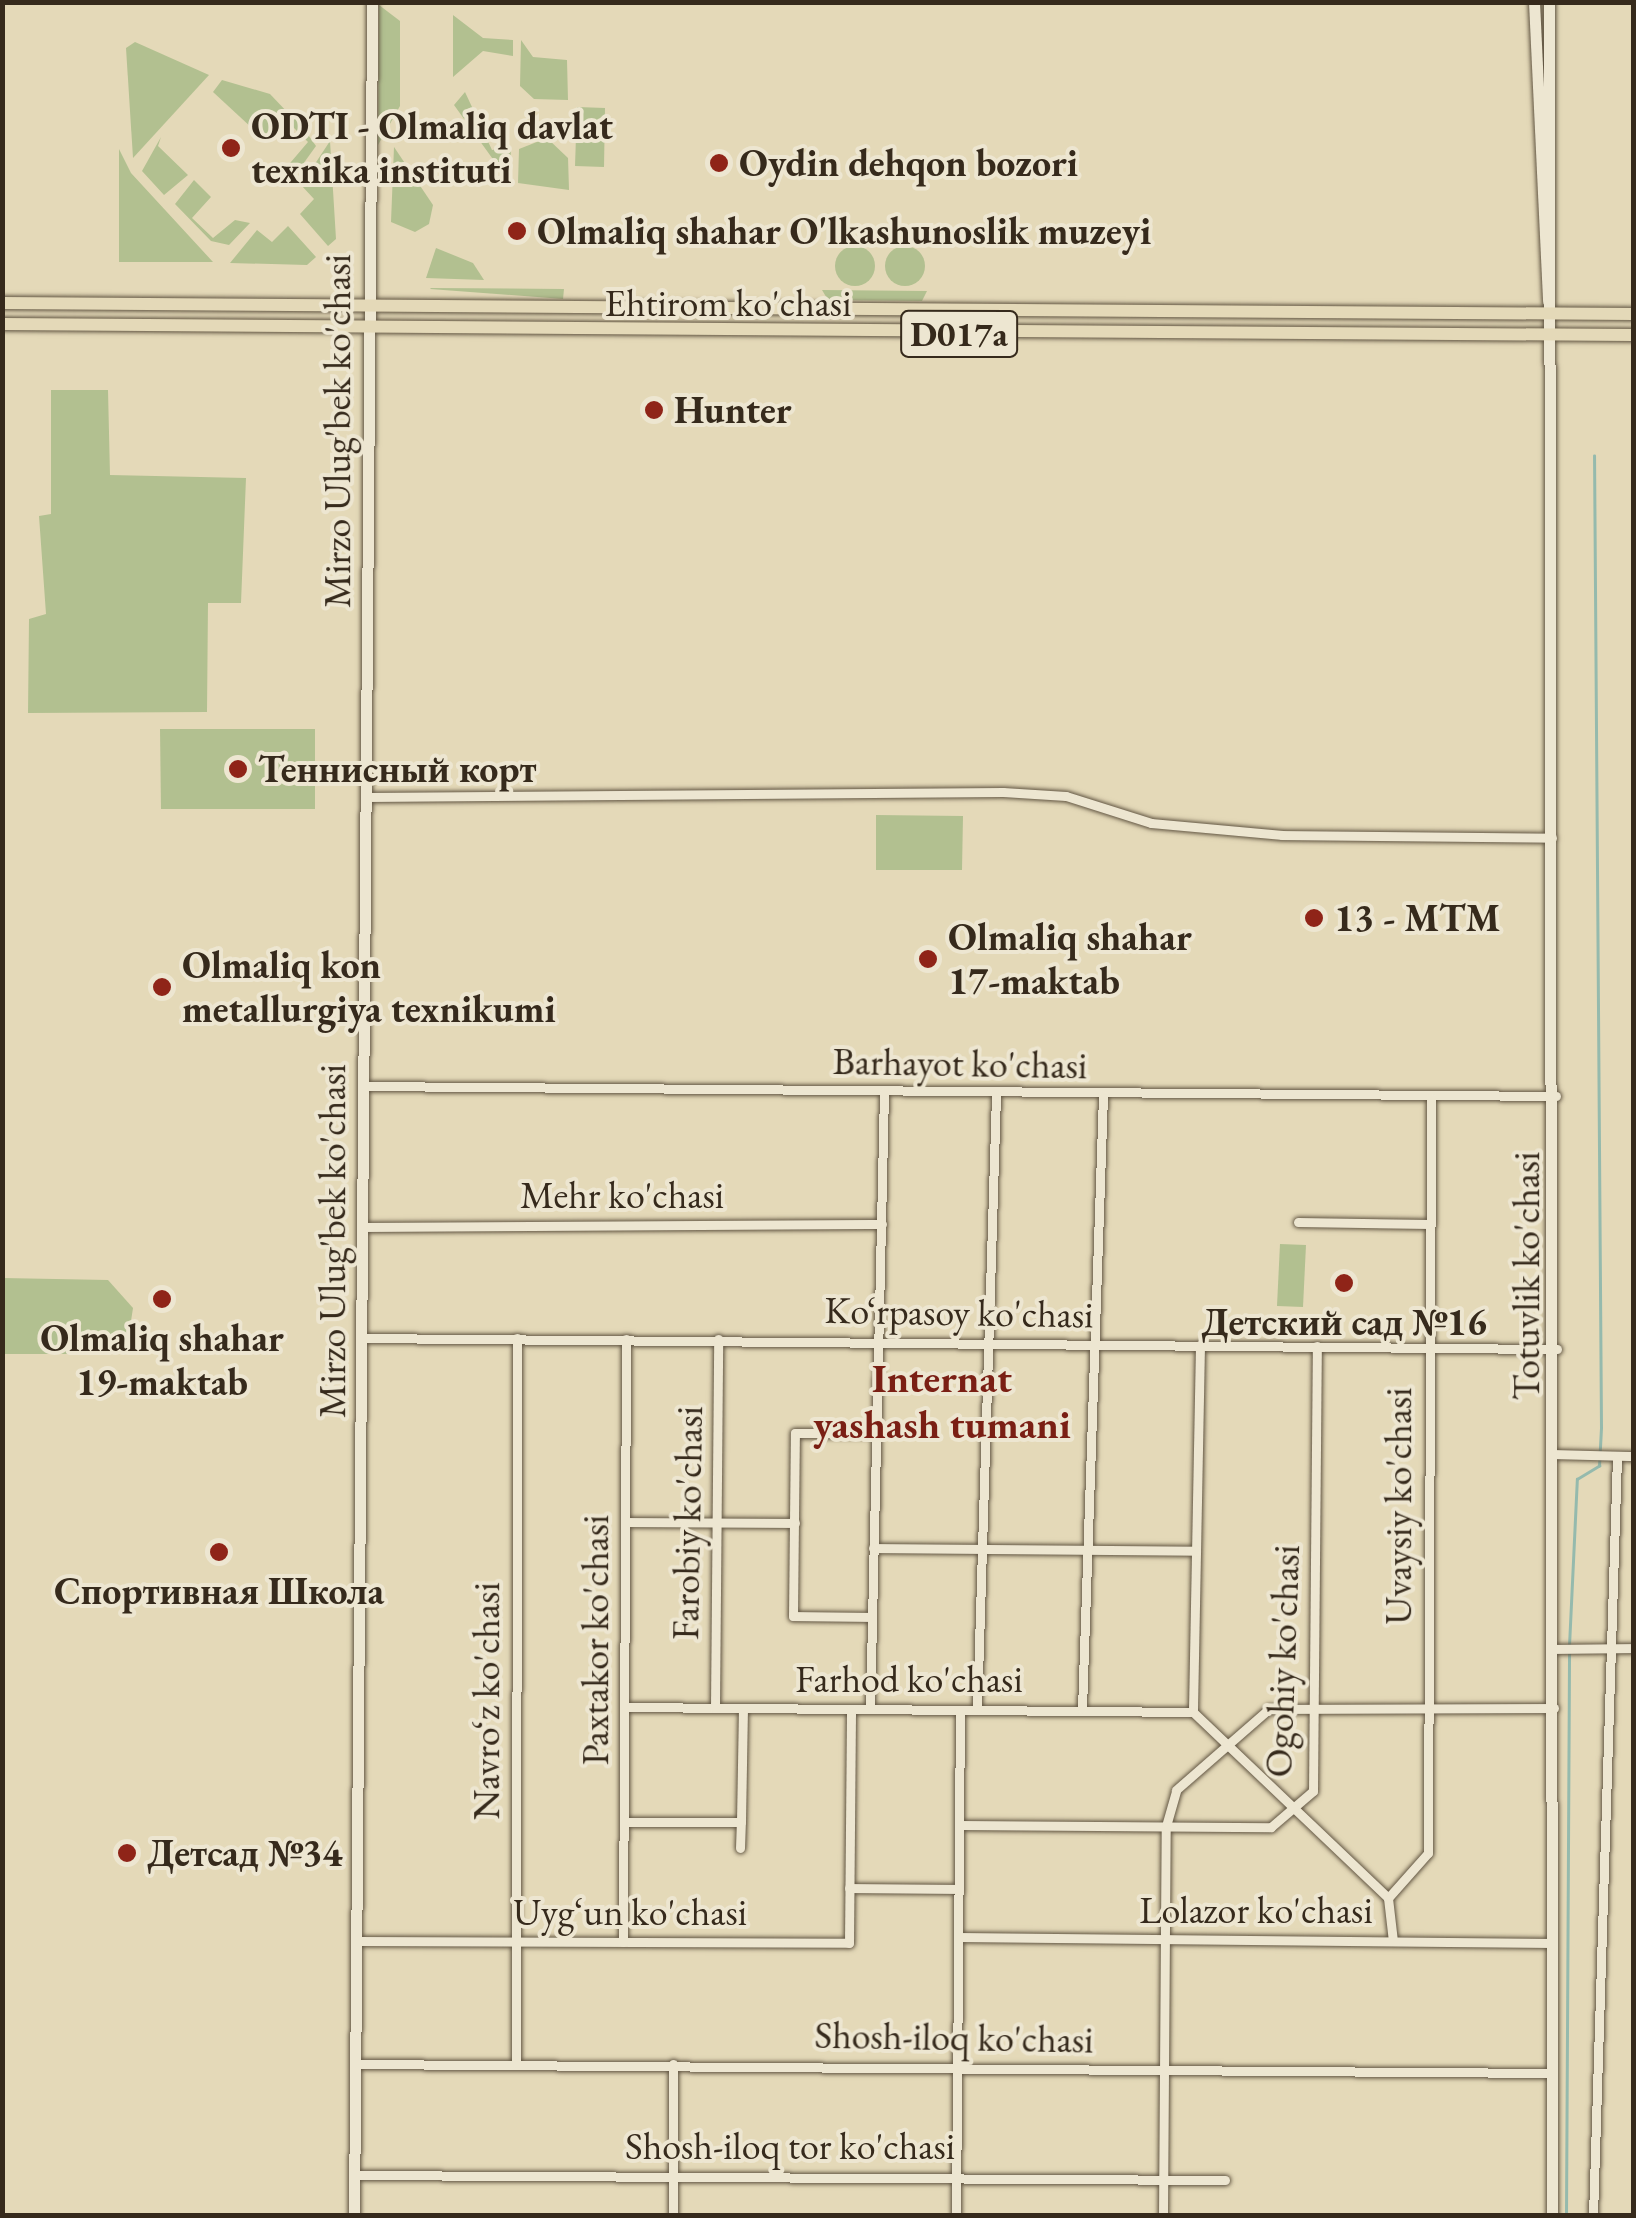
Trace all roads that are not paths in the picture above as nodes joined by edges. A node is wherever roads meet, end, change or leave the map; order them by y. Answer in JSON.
{"nodes":[{"id":1,"x":372,"y":2,"type":"edge"},
{"id":2,"x":1534,"y":2,"type":"edge"},
{"id":3,"x":1549,"y":2,"type":"edge"},
{"id":4,"x":2,"y":303,"type":"edge"},
{"id":5,"x":366,"y":310,"type":"junction"},
{"id":6,"x":1634,"y":314,"type":"edge"},
{"id":7,"x":1551,"y":315,"type":"junction"},
{"id":8,"x":2,"y":324,"type":"edge"},
{"id":9,"x":366,"y":332,"type":"junction"},
{"id":10,"x":1634,"y":335,"type":"edge"},
{"id":11,"x":1552,"y":336,"type":"junction"},
{"id":12,"x":366,"y":797,"type":"junction"},
{"id":13,"x":1552,"y":838,"type":"junction"},
{"id":14,"x":364,"y":1086,"type":"junction"},
{"id":15,"x":884,"y":1092,"type":"junction"},
{"id":16,"x":996,"y":1095,"type":"junction"},
{"id":17,"x":1103,"y":1095,"type":"junction"},
{"id":18,"x":1556,"y":1096,"type":"junction"},
{"id":19,"x":1431,"y":1098,"type":"junction"},
{"id":20,"x":1298,"y":1222,"type":"dead end"},
{"id":21,"x":882,"y":1224,"type":"junction"},
{"id":22,"x":1430,"y":1224,"type":"junction"},
{"id":23,"x":362,"y":1227,"type":"junction"},
{"id":24,"x":362,"y":1338,"type":"junction"},
{"id":25,"x":516,"y":1338,"type":"junction"},
{"id":26,"x":626,"y":1339,"type":"junction"},
{"id":27,"x":718,"y":1339,"type":"junction"},
{"id":28,"x":878,"y":1341,"type":"junction"},
{"id":29,"x":988,"y":1341,"type":"junction"},
{"id":30,"x":1095,"y":1343,"type":"junction"},
{"id":31,"x":1200,"y":1345,"type":"junction"},
{"id":32,"x":1317,"y":1346,"type":"junction"},
{"id":33,"x":1428,"y":1347,"type":"junction"},
{"id":34,"x":1557,"y":1348,"type":"junction"},
{"id":35,"x":874,"y":1433,"type":"junction"},
{"id":36,"x":1556,"y":1454,"type":"junction"},
{"id":37,"x":1614,"y":1456,"type":"junction"},
{"id":38,"x":1634,"y":1456,"type":"edge"},
{"id":39,"x":626,"y":1522,"type":"junction"},
{"id":40,"x":794,"y":1522,"type":"junction"},
{"id":41,"x":718,"y":1523,"type":"junction"},
{"id":42,"x":984,"y":1547,"type":"junction"},
{"id":43,"x":872,"y":1548,"type":"junction"},
{"id":44,"x":1089,"y":1551,"type":"junction"},
{"id":45,"x":1195,"y":1551,"type":"junction"},
{"id":46,"x":872,"y":1617,"type":"junction"},
{"id":47,"x":1558,"y":1648,"type":"junction"},
{"id":48,"x":1612,"y":1648,"type":"junction"},
{"id":49,"x":1634,"y":1648,"type":"edge"},
{"id":50,"x":624,"y":1707,"type":"junction"},
{"id":51,"x":1314,"y":1707,"type":"junction"},
{"id":52,"x":1429,"y":1707,"type":"junction"},
{"id":53,"x":714,"y":1708,"type":"junction"},
{"id":54,"x":743,"y":1708,"type":"junction"},
{"id":55,"x":1554,"y":1708,"type":"junction"},
{"id":56,"x":851,"y":1709,"type":"junction"},
{"id":57,"x":870,"y":1709,"type":"junction"},
{"id":58,"x":1082,"y":1709,"type":"junction"},
{"id":59,"x":960,"y":1710,"type":"junction"},
{"id":60,"x":977,"y":1710,"type":"junction"},
{"id":61,"x":1193,"y":1712,"type":"junction"},
{"id":62,"x":1224,"y":1740,"type":"junction"},
{"id":63,"x":1296,"y":1810,"type":"junction"},
{"id":64,"x":624,"y":1822,"type":"junction"},
{"id":65,"x":740,"y":1822,"type":"junction"},
{"id":66,"x":959,"y":1825,"type":"junction"},
{"id":67,"x":1166,"y":1826,"type":"junction"},
{"id":68,"x":740,"y":1848,"type":"dead end"},
{"id":69,"x":849,"y":1888,"type":"junction"},
{"id":70,"x":959,"y":1888,"type":"junction"},
{"id":71,"x":1388,"y":1898,"type":"junction"},
{"id":72,"x":958,"y":1937,"type":"junction"},
{"id":73,"x":1166,"y":1939,"type":"junction"},
{"id":74,"x":1393,"y":1940,"type":"junction"},
{"id":75,"x":356,"y":1941,"type":"junction"},
{"id":76,"x":516,"y":1941,"type":"junction"},
{"id":77,"x":623,"y":1942,"type":"junction"},
{"id":78,"x":1553,"y":1943,"type":"junction"},
{"id":79,"x":356,"y":2064,"type":"junction"},
{"id":80,"x":516,"y":2064,"type":"junction"},
{"id":81,"x":673,"y":2064,"type":"junction"},
{"id":82,"x":957,"y":2068,"type":"junction"},
{"id":83,"x":1165,"y":2069,"type":"junction"},
{"id":84,"x":1552,"y":2072,"type":"junction"},
{"id":85,"x":354,"y":2175,"type":"junction"},
{"id":86,"x":674,"y":2176,"type":"junction"},
{"id":87,"x":956,"y":2177,"type":"junction"},
{"id":88,"x":1163,"y":2179,"type":"junction"},
{"id":89,"x":1224,"y":2180,"type":"dead end"},
{"id":90,"x":354,"y":2216,"type":"edge"},
{"id":91,"x":673,"y":2216,"type":"edge"},
{"id":92,"x":956,"y":2216,"type":"edge"},
{"id":93,"x":1163,"y":2216,"type":"edge"},
{"id":94,"x":1552,"y":2216,"type":"edge"},
{"id":95,"x":1593,"y":2216,"type":"edge"}],
"edges":[{"from":1,"to":5,"type":"main road","name":"Mirzo Ulug'bek ko'chasi"},
{"from":2,"to":7,"type":"main road"},
{"from":3,"to":7,"type":"main road"},
{"from":4,"to":5,"type":"main road","name":"Ehtirom ko'chasi","number":"D017a"},
{"from":5,"to":7,"type":"main road","name":"Ehtirom ko'chasi","number":"D017a"},
{"from":5,"to":9,"type":"main road","name":"Mirzo Ulug'bek ko'chasi"},
{"from":6,"to":7,"type":"main road","name":"Ehtirom ko'chasi","number":"D017a"},
{"from":7,"to":11,"type":"main road","name":"Totuvlik ko'chasi"},
{"from":8,"to":9,"type":"main road","name":"Ehtirom ko'chasi","number":"D017a"},
{"from":9,"to":11,"type":"main road","name":"Ehtirom ko'chasi","number":"D017a"},
{"from":9,"to":12,"type":"main road","name":"Mirzo Ulug'bek ko'chasi"},
{"from":10,"to":11,"type":"main road","name":"Ehtirom ko'chasi","number":"D017a"},
{"from":11,"to":13,"type":"main road","name":"Totuvlik ko'chasi"},
{"from":12,"to":13,"type":"street"},
{"from":12,"to":14,"type":"main road","name":"Mirzo Ulug'bek ko'chasi"},
{"from":13,"to":18,"type":"main road","name":"Totuvlik ko'chasi"},
{"from":14,"to":15,"type":"street","name":"Barhayot ko'chasi"},
{"from":14,"to":23,"type":"main road","name":"Mirzo Ulug'bek ko'chasi"},
{"from":15,"to":16,"type":"street","name":"Barhayot ko'chasi"},
{"from":15,"to":21,"type":"street"},
{"from":16,"to":17,"type":"street","name":"Barhayot ko'chasi"},
{"from":16,"to":29,"type":"street"},
{"from":17,"to":19,"type":"street","name":"Barhayot ko'chasi"},
{"from":17,"to":30,"type":"street"},
{"from":18,"to":19,"type":"street","name":"Barhayot ko'chasi"},
{"from":18,"to":34,"type":"main road","name":"Totuvlik ko'chasi"},
{"from":19,"to":22,"type":"street","name":"Uvaysiy ko'chasi"},
{"from":20,"to":22,"type":"street"},
{"from":21,"to":23,"type":"street","name":"Mehr ko'chasi"},
{"from":21,"to":28,"type":"street"},
{"from":22,"to":33,"type":"street","name":"Uvaysiy ko'chasi"},
{"from":23,"to":24,"type":"main road","name":"Mirzo Ulug'bek ko'chasi"},
{"from":24,"to":25,"type":"street","name":"Ko‘rpasoy ko'chasi"},
{"from":24,"to":75,"type":"main road","name":"Mirzo Ulug'bek ko'chasi"},
{"from":25,"to":26,"type":"street","name":"Ko‘rpasoy ko'chasi"},
{"from":25,"to":76,"type":"street","name":"Navro‘z ko'chasi"},
{"from":26,"to":27,"type":"street","name":"Ko‘rpasoy ko'chasi"},
{"from":26,"to":39,"type":"street","name":"Paxtakor ko'chasi"},
{"from":27,"to":28,"type":"street","name":"Ko‘rpasoy ko'chasi"},
{"from":27,"to":41,"type":"street","name":"Farobiy ko'chasi"},
{"from":28,"to":29,"type":"street","name":"Ko‘rpasoy ko'chasi"},
{"from":28,"to":35,"type":"street"},
{"from":29,"to":30,"type":"street","name":"Ko‘rpasoy ko'chasi"},
{"from":29,"to":42,"type":"street"},
{"from":30,"to":31,"type":"street","name":"Ko‘rpasoy ko'chasi"},
{"from":30,"to":44,"type":"street"},
{"from":31,"to":32,"type":"street","name":"Ko‘rpasoy ko'chasi"},
{"from":31,"to":45,"type":"street"},
{"from":32,"to":33,"type":"street","name":"Ko‘rpasoy ko'chasi"},
{"from":32,"to":51,"type":"street","name":"Ogohiy ko'chasi"},
{"from":33,"to":34,"type":"street","name":"Ko‘rpasoy ko'chasi"},
{"from":33,"to":52,"type":"street","name":"Uvaysiy ko'chasi"},
{"from":34,"to":36,"type":"main road","name":"Totuvlik ko'chasi"},
{"from":35,"to":40,"type":"street"},
{"from":35,"to":43,"type":"street"},
{"from":36,"to":37,"type":"street"},
{"from":36,"to":47,"type":"main road","name":"Totuvlik ko'chasi"},
{"from":37,"to":38,"type":"street"},
{"from":37,"to":48,"type":"street"},
{"from":39,"to":41,"type":"street"},
{"from":39,"to":50,"type":"street","name":"Paxtakor ko'chasi"},
{"from":40,"to":41,"type":"street"},
{"from":40,"to":46,"type":"street"},
{"from":41,"to":53,"type":"street","name":"Farobiy ko'chasi"},
{"from":42,"to":43,"type":"street"},
{"from":42,"to":44,"type":"street"},
{"from":42,"to":60,"type":"street"},
{"from":43,"to":46,"type":"street"},
{"from":44,"to":45,"type":"street"},
{"from":44,"to":58,"type":"street"},
{"from":45,"to":61,"type":"street"},
{"from":46,"to":57,"type":"street"},
{"from":47,"to":48,"type":"street"},
{"from":47,"to":55,"type":"main road","name":"Totuvlik ko'chasi"},
{"from":48,"to":49,"type":"street"},
{"from":48,"to":95,"type":"street"},
{"from":50,"to":53,"type":"street","name":"Farhod ko'chasi"},
{"from":50,"to":64,"type":"street","name":"Paxtakor ko'chasi"},
{"from":51,"to":52,"type":"street"},
{"from":51,"to":62,"type":"street"},
{"from":51,"to":63,"type":"street","name":"Ogohiy ko'chasi"},
{"from":52,"to":55,"type":"street"},
{"from":52,"to":71,"type":"street","name":"Uvaysiy ko'chasi"},
{"from":53,"to":54,"type":"street","name":"Farhod ko'chasi"},
{"from":54,"to":56,"type":"street","name":"Farhod ko'chasi"},
{"from":54,"to":65,"type":"street"},
{"from":55,"to":78,"type":"main road","name":"Totuvlik ko'chasi"},
{"from":56,"to":57,"type":"street","name":"Farhod ko'chasi"},
{"from":56,"to":69,"type":"street","name":"Uyg‘un ko'chasi"},
{"from":57,"to":59,"type":"street","name":"Farhod ko'chasi"},
{"from":58,"to":60,"type":"street","name":"Farhod ko'chasi"},
{"from":58,"to":61,"type":"street","name":"Farhod ko'chasi"},
{"from":59,"to":60,"type":"street","name":"Farhod ko'chasi"},
{"from":59,"to":66,"type":"street"},
{"from":61,"to":62,"type":"street"},
{"from":62,"to":63,"type":"street"},
{"from":62,"to":67,"type":"street"},
{"from":63,"to":67,"type":"street","name":"Ogohiy ko'chasi"},
{"from":63,"to":71,"type":"street"},
{"from":64,"to":65,"type":"street"},
{"from":64,"to":77,"type":"street","name":"Paxtakor ko'chasi"},
{"from":65,"to":68,"type":"street"},
{"from":66,"to":67,"type":"street","name":"Ogohiy ko'chasi"},
{"from":66,"to":70,"type":"street"},
{"from":67,"to":73,"type":"street"},
{"from":69,"to":70,"type":"street"},
{"from":69,"to":77,"type":"street","name":"Uyg‘un ko'chasi"},
{"from":70,"to":72,"type":"street"},
{"from":71,"to":74,"type":"street"},
{"from":72,"to":73,"type":"street","name":"Lolazor ko'chasi"},
{"from":72,"to":82,"type":"street"},
{"from":73,"to":74,"type":"street","name":"Lolazor ko'chasi"},
{"from":73,"to":83,"type":"street"},
{"from":74,"to":78,"type":"street","name":"Lolazor ko'chasi"},
{"from":75,"to":76,"type":"street","name":"Uyg‘un ko'chasi"},
{"from":75,"to":79,"type":"main road","name":"Mirzo Ulug'bek ko'chasi"},
{"from":76,"to":77,"type":"street","name":"Uyg‘un ko'chasi"},
{"from":76,"to":80,"type":"street","name":"Navro‘z ko'chasi"},
{"from":78,"to":84,"type":"main road","name":"Totuvlik ko'chasi"},
{"from":79,"to":80,"type":"street","name":"Shosh-iloq ko'chasi"},
{"from":79,"to":85,"type":"main road","name":"Mirzo Ulug'bek ko'chasi"},
{"from":80,"to":81,"type":"street","name":"Shosh-iloq ko'chasi"},
{"from":81,"to":82,"type":"street","name":"Shosh-iloq ko'chasi"},
{"from":81,"to":86,"type":"street"},
{"from":82,"to":83,"type":"street","name":"Shosh-iloq ko'chasi"},
{"from":82,"to":87,"type":"street"},
{"from":83,"to":84,"type":"street","name":"Shosh-iloq ko'chasi"},
{"from":83,"to":88,"type":"street"},
{"from":84,"to":94,"type":"main road","name":"Totuvlik ko'chasi"},
{"from":85,"to":86,"type":"street","name":"Shosh-iloq tor ko'chasi"},
{"from":85,"to":90,"type":"main road","name":"Mirzo Ulug'bek ko'chasi"},
{"from":86,"to":87,"type":"street","name":"Shosh-iloq tor ko'chasi"},
{"from":86,"to":91,"type":"street"},
{"from":87,"to":88,"type":"street","name":"Shosh-iloq tor ko'chasi"},
{"from":87,"to":92,"type":"street"},
{"from":88,"to":89,"type":"street","name":"Shosh-iloq tor ko'chasi"},
{"from":88,"to":93,"type":"street"}]}
